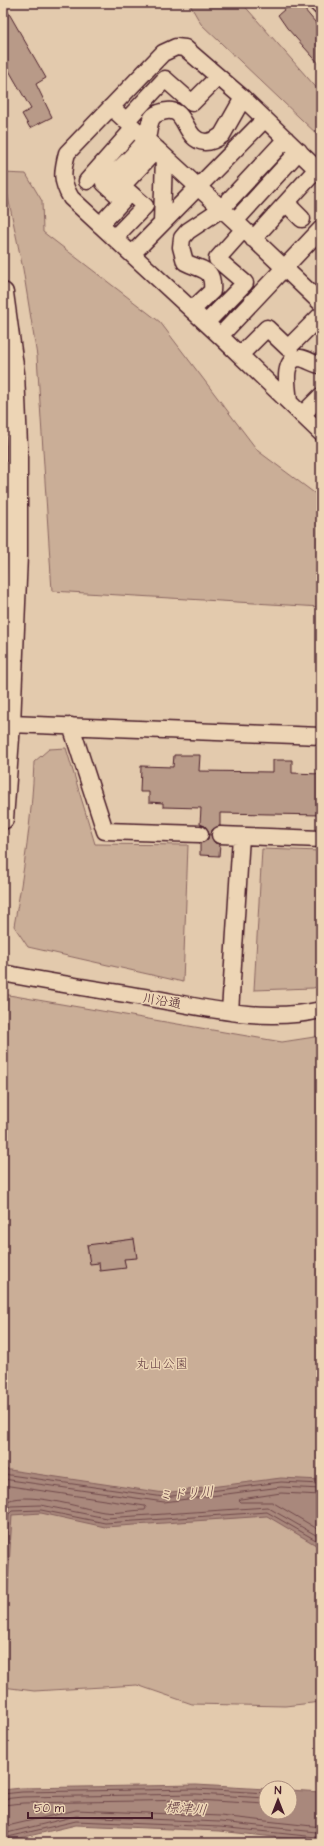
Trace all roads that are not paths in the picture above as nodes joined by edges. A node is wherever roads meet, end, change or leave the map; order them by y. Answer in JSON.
{"nodes":[{"id":1,"x":317,"y":3,"type":"edge"},
{"id":2,"x":321,"y":7,"type":"edge"},
{"id":3,"x":218,"y":77,"type":"junction"},
{"id":4,"x":243,"y":98,"type":"junction"},
{"id":5,"x":111,"y":107,"type":"junction"},
{"id":6,"x":264,"y":119,"type":"junction"},
{"id":7,"x":130,"y":125,"type":"junction"},
{"id":8,"x":286,"y":139,"type":"junction"},
{"id":9,"x":156,"y":148,"type":"junction"},
{"id":10,"x":299,"y":151,"type":"junction"},
{"id":11,"x":319,"y":171,"type":"edge"},
{"id":12,"x":87,"y":182,"type":"dead end"},
{"id":13,"x":199,"y":188,"type":"junction"},
{"id":14,"x":286,"y":204,"type":"junction"},
{"id":15,"x":221,"y":209,"type":"junction"},
{"id":16,"x":302,"y":219,"type":"dead end"},
{"id":17,"x":162,"y":224,"type":"junction"},
{"id":18,"x":100,"y":225,"type":"junction"},
{"id":19,"x":321,"y":229,"type":"edge"},
{"id":20,"x":244,"y":230,"type":"junction"},
{"id":21,"x":114,"y":238,"type":"junction"},
{"id":22,"x":132,"y":254,"type":"junction"},
{"id":23,"x":284,"y":268,"type":"junction"},
{"id":24,"x":3,"y":294,"type":"edge"},
{"id":25,"x":321,"y":303,"type":"edge"},
{"id":26,"x":192,"y":310,"type":"junction"},
{"id":27,"x":321,"y":315,"type":"edge"},
{"id":28,"x":206,"y":323,"type":"junction"},
{"id":29,"x":220,"y":336,"type":"junction"},
{"id":30,"x":240,"y":355,"type":"junction"},
{"id":31,"x":321,"y":365,"type":"edge"},
{"id":32,"x":321,"y":396,"type":"edge"},
{"id":33,"x":289,"y":402,"type":"junction"},
{"id":34,"x":302,"y":415,"type":"junction"},
{"id":35,"x":320,"y":431,"type":"edge"},
{"id":36,"x":10,"y":724,"type":"junction"},
{"id":37,"x":71,"y":726,"type":"junction"},
{"id":38,"x":321,"y":736,"type":"edge"},
{"id":39,"x":3,"y":818,"type":"edge"},
{"id":40,"x":200,"y":834,"type":"dead end"},
{"id":41,"x":220,"y":835,"type":"dead end"},
{"id":42,"x":241,"y":836,"type":"junction"},
{"id":43,"x":321,"y":839,"type":"edge"},
{"id":44,"x":3,"y":973,"type":"edge"},
{"id":45,"x":321,"y":1010,"type":"edge"},
{"id":46,"x":230,"y":1012,"type":"junction"}],
"edges":[{"from":1,"to":2,"type":"street"},
{"from":3,"to":4,"type":"street"},
{"from":3,"to":5,"type":"street"},
{"from":3,"to":7,"type":"street"},
{"from":4,"to":6,"type":"street"},
{"from":4,"to":9,"type":"street"},
{"from":5,"to":7,"type":"street"},
{"from":5,"to":18,"type":"street"},
{"from":6,"to":8,"type":"street"},
{"from":6,"to":13,"type":"street"},
{"from":7,"to":9,"type":"street"},
{"from":7,"to":12,"type":"street"},
{"from":8,"to":10,"type":"street"},
{"from":8,"to":15,"type":"street"},
{"from":9,"to":13,"type":"street"},
{"from":9,"to":17,"type":"street"},
{"from":9,"to":18,"type":"street"},
{"from":9,"to":21,"type":"street"},
{"from":10,"to":11,"type":"street"},
{"from":10,"to":20,"type":"street"},
{"from":11,"to":14,"type":"street"},
{"from":13,"to":15,"type":"street"},
{"from":13,"to":17,"type":"street"},
{"from":14,"to":16,"type":"street"},
{"from":14,"to":20,"type":"street"},
{"from":15,"to":20,"type":"street"},
{"from":15,"to":26,"type":"street"},
{"from":17,"to":22,"type":"street"},
{"from":18,"to":21,"type":"street"},
{"from":19,"to":23,"type":"street"},
{"from":20,"to":23,"type":"street"},
{"from":20,"to":28,"type":"street"},
{"from":21,"to":22,"type":"street"},
{"from":22,"to":26,"type":"street"},
{"from":23,"to":25,"type":"street"},
{"from":23,"to":29,"type":"street"},
{"from":24,"to":36,"type":"main road"},
{"from":26,"to":28,"type":"street"},
{"from":27,"to":30,"type":"street"},
{"from":28,"to":29,"type":"street"},
{"from":29,"to":30,"type":"street"},
{"from":30,"to":33,"type":"street"},
{"from":31,"to":33,"type":"street"},
{"from":32,"to":34,"type":"street"},
{"from":33,"to":34,"type":"street"},
{"from":34,"to":35,"type":"street"},
{"from":36,"to":37,"type":"street"},
{"from":36,"to":39,"type":"main road"},
{"from":37,"to":38,"type":"street"},
{"from":37,"to":40,"type":"street"},
{"from":41,"to":42,"type":"street"},
{"from":42,"to":43,"type":"street"},
{"from":42,"to":46,"type":"street"},
{"from":44,"to":46,"type":"street","name":"川沿通"},
{"from":45,"to":46,"type":"street","name":"川沿通"}]}
